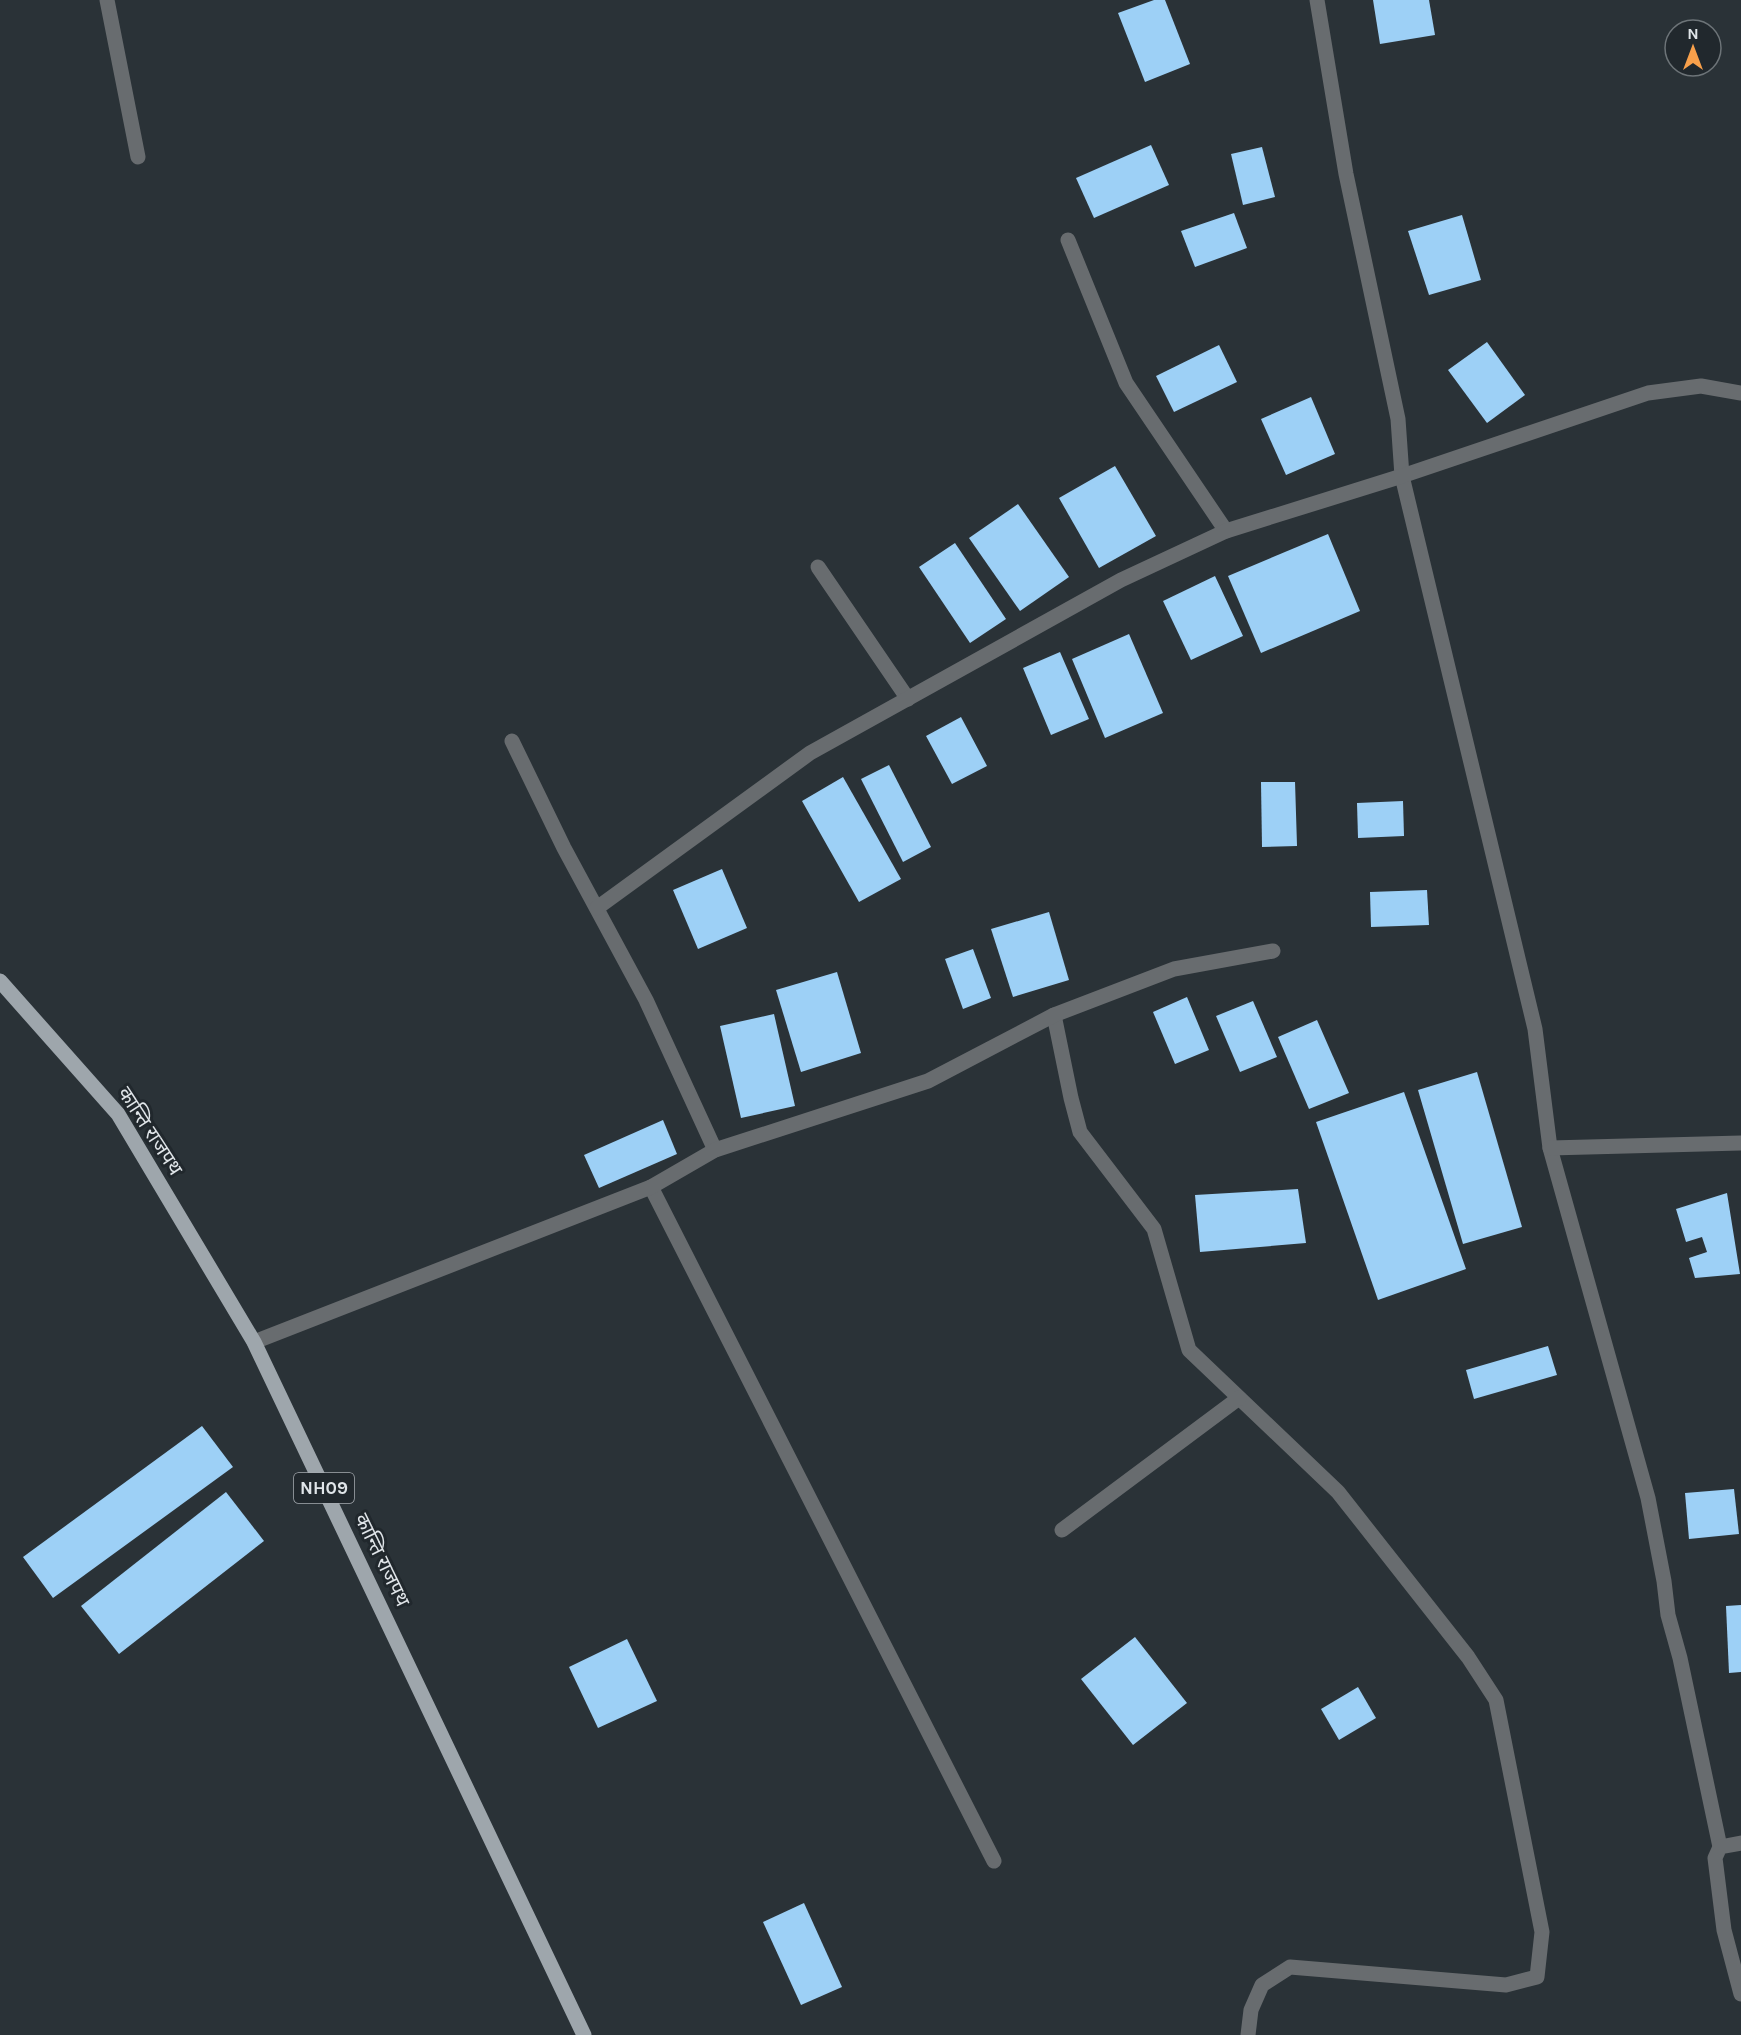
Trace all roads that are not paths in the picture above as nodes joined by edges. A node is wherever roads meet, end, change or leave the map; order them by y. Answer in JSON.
{"nodes":[{"id":1,"x":107,"y":0,"type":"edge"},
{"id":2,"x":1317,"y":0,"type":"edge"},
{"id":3,"x":138,"y":157,"type":"dead end"},
{"id":4,"x":1068,"y":240,"type":"dead end"},
{"id":5,"x":1741,"y":393,"type":"edge"},
{"id":6,"x":1402,"y":476,"type":"junction"},
{"id":7,"x":1226,"y":531,"type":"junction"},
{"id":8,"x":818,"y":567,"type":"dead end"},
{"id":9,"x":908,"y":699,"type":"junction"},
{"id":10,"x":512,"y":741,"type":"dead end"},
{"id":11,"x":597,"y":908,"type":"junction"},
{"id":12,"x":1274,"y":951,"type":"dead end"},
{"id":13,"x":0,"y":981,"type":"edge"},
{"id":14,"x":1054,"y":1015,"type":"junction"},
{"id":15,"x":1741,"y":1143,"type":"edge"},
{"id":16,"x":1550,"y":1148,"type":"junction"},
{"id":17,"x":715,"y":1150,"type":"junction"},
{"id":18,"x":651,"y":1187,"type":"junction"},
{"id":19,"x":254,"y":1342,"type":"junction"},
{"id":20,"x":1239,"y":1398,"type":"junction"},
{"id":21,"x":1062,"y":1530,"type":"dead end"},
{"id":22,"x":1741,"y":1843,"type":"edge"},
{"id":23,"x":1720,"y":1847,"type":"junction"},
{"id":24,"x":994,"y":1861,"type":"dead end"},
{"id":25,"x":1741,"y":1994,"type":"edge"},
{"id":26,"x":584,"y":2035,"type":"edge"},
{"id":27,"x":1248,"y":2035,"type":"edge"}],
"edges":[{"from":1,"to":3,"type":"street"},
{"from":2,"to":6,"type":"street"},
{"from":4,"to":7,"type":"street"},
{"from":5,"to":6,"type":"street"},
{"from":6,"to":7,"type":"street"},
{"from":6,"to":16,"type":"street"},
{"from":7,"to":9,"type":"street"},
{"from":8,"to":9,"type":"street"},
{"from":9,"to":11,"type":"street"},
{"from":10,"to":11,"type":"street"},
{"from":11,"to":17,"type":"street"},
{"from":12,"to":14,"type":"street"},
{"from":13,"to":19,"type":"main road","name":"कान्ति राजपथ","number":"NH09"},
{"from":14,"to":17,"type":"street"},
{"from":14,"to":20,"type":"street"},
{"from":15,"to":16,"type":"street"},
{"from":16,"to":23,"type":"street"},
{"from":17,"to":18,"type":"street"},
{"from":18,"to":19,"type":"street"},
{"from":18,"to":24,"type":"street"},
{"from":19,"to":26,"type":"main road","name":"कान्ति राजपथ","number":"NH09"},
{"from":20,"to":21,"type":"street"},
{"from":20,"to":27,"type":"street"},
{"from":22,"to":23,"type":"street"},
{"from":23,"to":25,"type":"street"}]}
